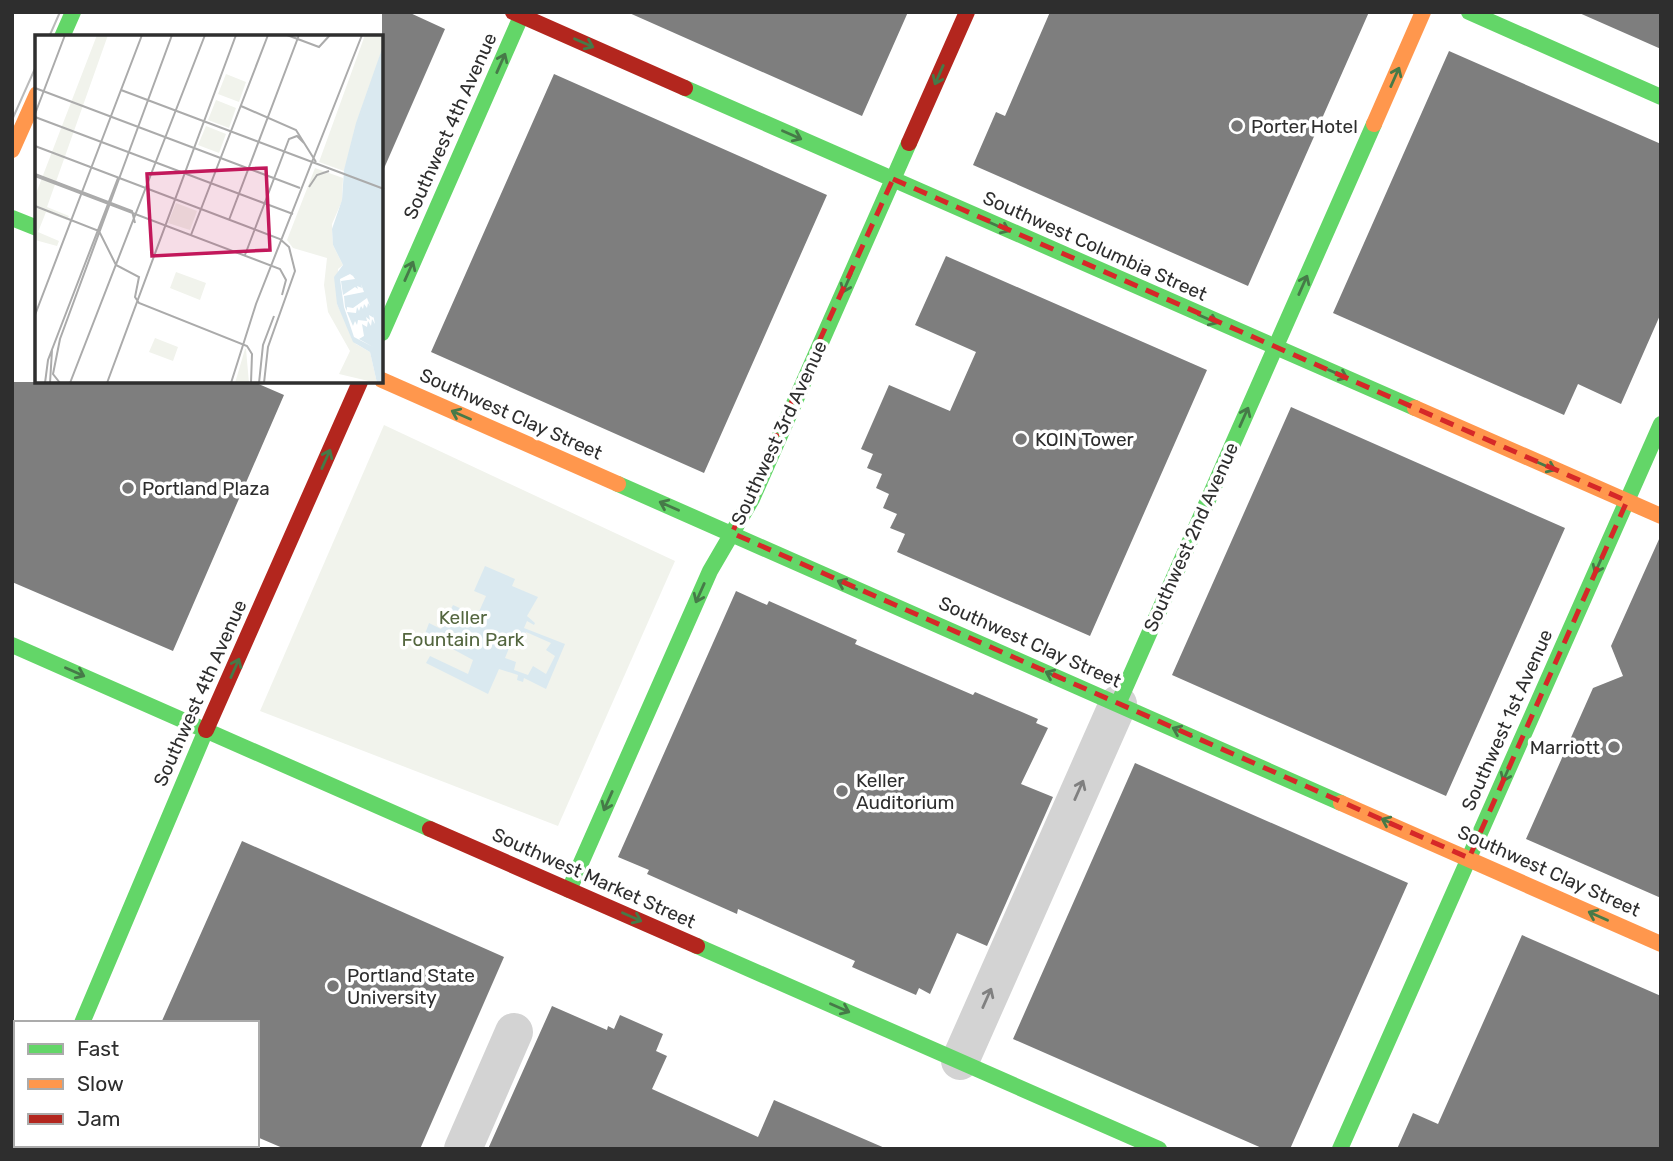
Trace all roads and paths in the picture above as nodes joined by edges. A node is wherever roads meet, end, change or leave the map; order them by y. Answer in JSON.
{"nodes":[{"id":1,"x":73,"y":12,"type":"edge"},
{"id":2,"x":967,"y":12,"type":"edge"},
{"id":3,"x":1423,"y":12,"type":"edge"},
{"id":4,"x":1469,"y":12,"type":"edge"},
{"id":5,"x":519,"y":13,"type":"edge"},
{"id":6,"x":63,"y":35,"type":"edge"},
{"id":7,"x":1661,"y":97,"type":"edge"},
{"id":8,"x":35,"y":98,"type":"edge"},
{"id":9,"x":12,"y":150,"type":"edge"},
{"id":10,"x":893,"y":179,"type":"junction"},
{"id":11,"x":12,"y":218,"type":"edge"},
{"id":12,"x":35,"y":227,"type":"edge"},
{"id":13,"x":383,"y":331,"type":"edge"},
{"id":14,"x":1275,"y":347,"type":"junction"},
{"id":15,"x":383,"y":380,"type":"edge"},
{"id":16,"x":360,"y":383,"type":"edge"},
{"id":17,"x":1661,"y":424,"type":"edge"},
{"id":18,"x":1627,"y":501,"type":"junction"},
{"id":19,"x":1661,"y":516,"type":"edge"},
{"id":20,"x":732,"y":533,"type":"junction"},
{"id":21,"x":12,"y":645,"type":"edge"},
{"id":22,"x":1118,"y":704,"type":"junction"},
{"id":23,"x":206,"y":730,"type":"junction"},
{"id":24,"x":1469,"y":858,"type":"junction"},
{"id":25,"x":569,"y":890,"type":"junction"},
{"id":26,"x":1661,"y":944,"type":"edge"},
{"id":27,"x":83,"y":1021,"type":"edge"},
{"id":28,"x":514,"y":1032,"type":"dead end"},
{"id":29,"x":960,"y":1061,"type":"junction"},
{"id":30,"x":463,"y":1149,"type":"edge"},
{"id":31,"x":1160,"y":1149,"type":"edge"},
{"id":32,"x":1340,"y":1149,"type":"edge"}],
"edges":[{"from":1,"to":6,"type":"main road"},
{"from":2,"to":10,"type":"main road","name":"Southwest 3rd Avenue","one_way":true},
{"from":14,"to":3,"type":"main road","name":"Southwest 2nd Avenue","one_way":true},
{"from":4,"to":7,"type":"main road"},
{"from":5,"to":10,"type":"main road","name":"Southwest Columbia Street","one_way":true},
{"from":13,"to":5,"type":"main road","name":"Southwest 4th Avenue","one_way":true},
{"from":8,"to":9,"type":"main road"},
{"from":10,"to":14,"type":"main road","name":"Southwest Columbia Street","one_way":true},
{"from":10,"to":20,"type":"main road","name":"Southwest 3rd Avenue","one_way":true},
{"from":11,"to":12,"type":"main road"},
{"from":14,"to":18,"type":"main road","name":"Southwest Columbia Street","one_way":true},
{"from":22,"to":14,"type":"main road","name":"Southwest 2nd Avenue","one_way":true},
{"from":20,"to":15,"type":"main road","name":"Southwest Clay Street","one_way":true},
{"from":23,"to":16,"type":"main road","name":"Southwest 4th Avenue","one_way":true},
{"from":17,"to":18,"type":"main road","name":"Southwest 1st Avenue"},
{"from":18,"to":19,"type":"main road","name":"Southwest Columbia Street"},
{"from":18,"to":24,"type":"main road","name":"Southwest 1st Avenue","one_way":true},
{"from":22,"to":20,"type":"main road","name":"Southwest Clay Street","one_way":true},
{"from":20,"to":25,"type":"main road","name":"Southwest 3rd Avenue","one_way":true},
{"from":21,"to":23,"type":"main road","name":"Southwest Market Street","one_way":true},
{"from":24,"to":22,"type":"main road","name":"Southwest Clay Street","one_way":true},
{"from":29,"to":22,"type":"street","name":"Southwest 2nd Avenue","one_way":true},
{"from":23,"to":25,"type":"main road","name":"Southwest Market Street"},
{"from":23,"to":27,"type":"main road","name":"Southwest 4th Avenue"},
{"from":26,"to":24,"type":"main road","name":"Southwest Clay Street","one_way":true},
{"from":24,"to":32,"type":"main road","name":"Southwest 1st Avenue"},
{"from":25,"to":29,"type":"main road","name":"Southwest Market Street","one_way":true},
{"from":28,"to":30,"type":"street"},
{"from":29,"to":31,"type":"main road","name":"Southwest Market Street"}]}
